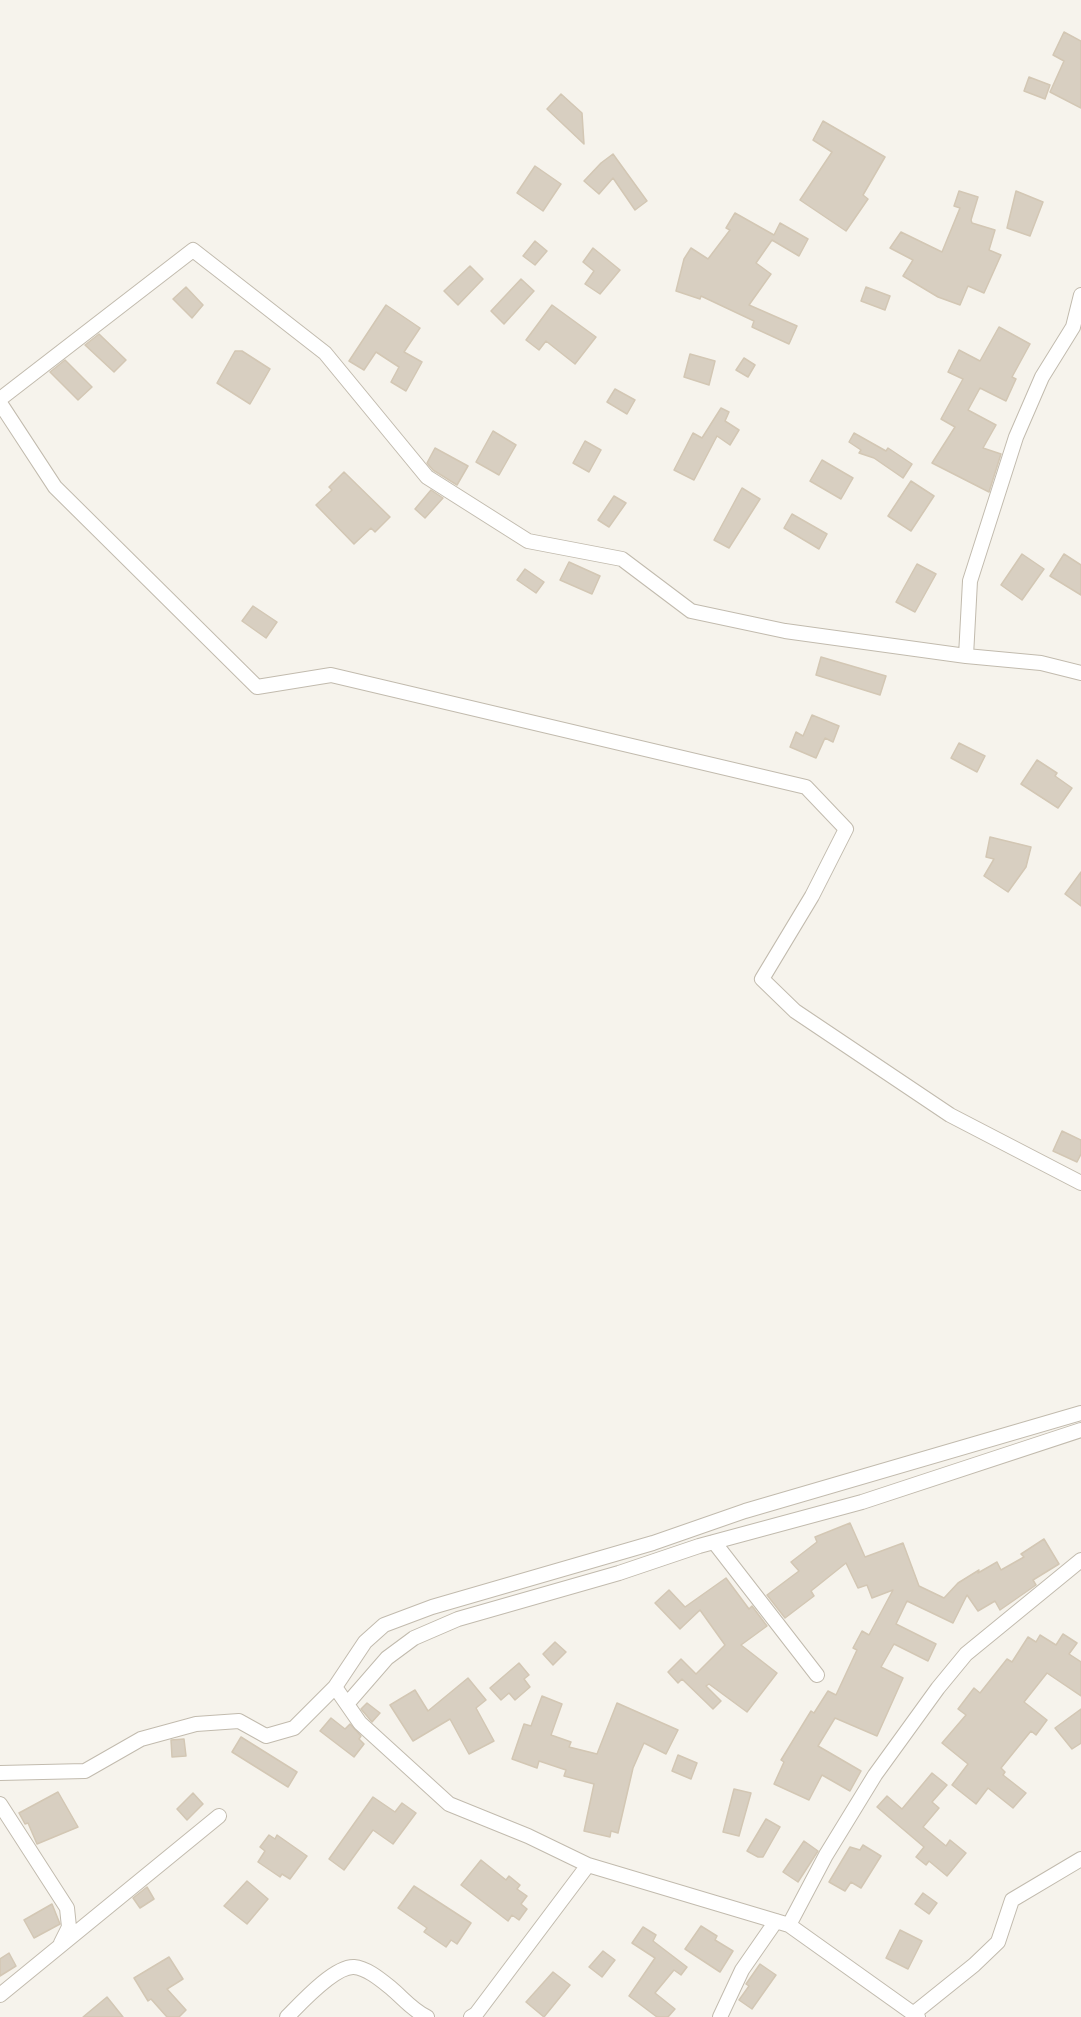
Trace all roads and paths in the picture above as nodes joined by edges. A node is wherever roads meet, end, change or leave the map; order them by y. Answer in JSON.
{"nodes":[{"id":1,"x":1081,"y":295,"type":"edge"},
{"id":2,"x":0,"y":401,"type":"edge"},
{"id":3,"x":966,"y":656,"type":"junction"},
{"id":4,"x":1081,"y":673,"type":"edge"},
{"id":5,"x":1081,"y":1183,"type":"edge"},
{"id":6,"x":1081,"y":1413,"type":"edge"},
{"id":7,"x":1081,"y":1430,"type":"edge"},
{"id":8,"x":714,"y":1542,"type":"junction"},
{"id":9,"x":1081,"y":1560,"type":"edge"},
{"id":10,"x":817,"y":1675,"type":"dead end"},
{"id":11,"x":335,"y":1687,"type":"junction"},
{"id":12,"x":347,"y":1704,"type":"junction"},
{"id":13,"x":0,"y":1773,"type":"edge"},
{"id":14,"x":0,"y":1804,"type":"edge"},
{"id":15,"x":219,"y":1816,"type":"dead end"},
{"id":16,"x":1081,"y":1859,"type":"edge"},
{"id":17,"x":588,"y":1865,"type":"junction"},
{"id":18,"x":783,"y":1923,"type":"junction"},
{"id":19,"x":57,"y":1950,"type":"junction"},
{"id":20,"x":0,"y":1995,"type":"edge"},
{"id":21,"x":916,"y":2016,"type":"edge"},
{"id":22,"x":287,"y":2017,"type":"edge"},
{"id":23,"x":427,"y":2017,"type":"edge"},
{"id":24,"x":471,"y":2017,"type":"edge"},
{"id":25,"x":720,"y":2017,"type":"edge"}],
"edges":[{"from":1,"to":3,"type":"street"},
{"from":2,"to":3,"type":"street"},
{"from":2,"to":5,"type":"street"},
{"from":3,"to":4,"type":"street"},
{"from":6,"to":11,"type":"street"},
{"from":7,"to":8,"type":"street"},
{"from":8,"to":10,"type":"street"},
{"from":8,"to":12,"type":"street"},
{"from":9,"to":18,"type":"street"},
{"from":11,"to":12,"type":"street"},
{"from":11,"to":13,"type":"street"},
{"from":12,"to":17,"type":"street"},
{"from":14,"to":19,"type":"street"},
{"from":15,"to":19,"type":"street"},
{"from":16,"to":21,"type":"street"},
{"from":17,"to":18,"type":"street"},
{"from":17,"to":24,"type":"street"},
{"from":18,"to":21,"type":"street"},
{"from":18,"to":25,"type":"street"},
{"from":19,"to":20,"type":"street"},
{"from":22,"to":23,"type":"street"}]}
